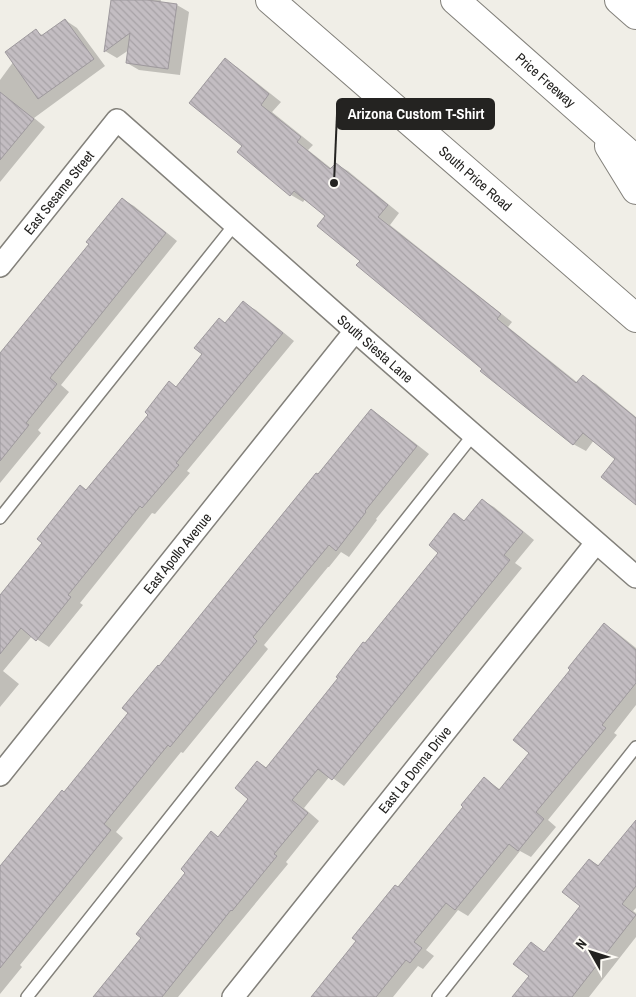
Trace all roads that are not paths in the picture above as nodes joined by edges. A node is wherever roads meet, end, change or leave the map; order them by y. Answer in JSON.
{"nodes":[{"id":1,"x":270,"y":0,"type":"edge"},
{"id":2,"x":455,"y":0,"type":"edge"},
{"id":3,"x":619,"y":0,"type":"edge"},
{"id":4,"x":636,"y":15,"type":"edge"},
{"id":5,"x":117,"y":120,"type":"joint"},
{"id":6,"x":598,"y":128,"type":"junction"},
{"id":7,"x":636,"y":160,"type":"edge"},
{"id":8,"x":636,"y":190,"type":"edge"},
{"id":9,"x":235,"y":224,"type":"junction"},
{"id":10,"x":0,"y":266,"type":"edge"},
{"id":11,"x":636,"y":318,"type":"edge"},
{"id":12,"x":355,"y":331,"type":"junction"},
{"id":13,"x":473,"y":435,"type":"junction"},
{"id":14,"x":0,"y":518,"type":"edge"},
{"id":15,"x":596,"y":543,"type":"junction"},
{"id":16,"x":636,"y":577,"type":"edge"},
{"id":17,"x":636,"y":747,"type":"edge"},
{"id":18,"x":0,"y":775,"type":"edge"},
{"id":19,"x":27,"y":997,"type":"edge"},
{"id":20,"x":233,"y":997,"type":"edge"},
{"id":21,"x":438,"y":997,"type":"edge"}],
"edges":[{"from":1,"to":11,"type":"main road","name":"South Price Road"},
{"from":2,"to":6,"type":"main road","name":"Price Freeway"},
{"from":3,"to":4,"type":"main road"},
{"from":5,"to":9,"type":"street","name":"South Siesta Lane"},
{"from":5,"to":10,"type":"street","name":"East Sesame Street"},
{"from":6,"to":7,"type":"main road","name":"Price Freeway"},
{"from":6,"to":8,"type":"main road"},
{"from":9,"to":12,"type":"street","name":"South Siesta Lane"},
{"from":9,"to":14,"type":"lane"},
{"from":12,"to":13,"type":"street","name":"South Siesta Lane"},
{"from":12,"to":18,"type":"street","name":"East Apollo Avenue"},
{"from":13,"to":15,"type":"street","name":"South Siesta Lane"},
{"from":13,"to":19,"type":"lane"},
{"from":15,"to":16,"type":"street","name":"South Siesta Lane"},
{"from":15,"to":20,"type":"street","name":"East La Donna Drive"},
{"from":17,"to":21,"type":"lane"}]}
